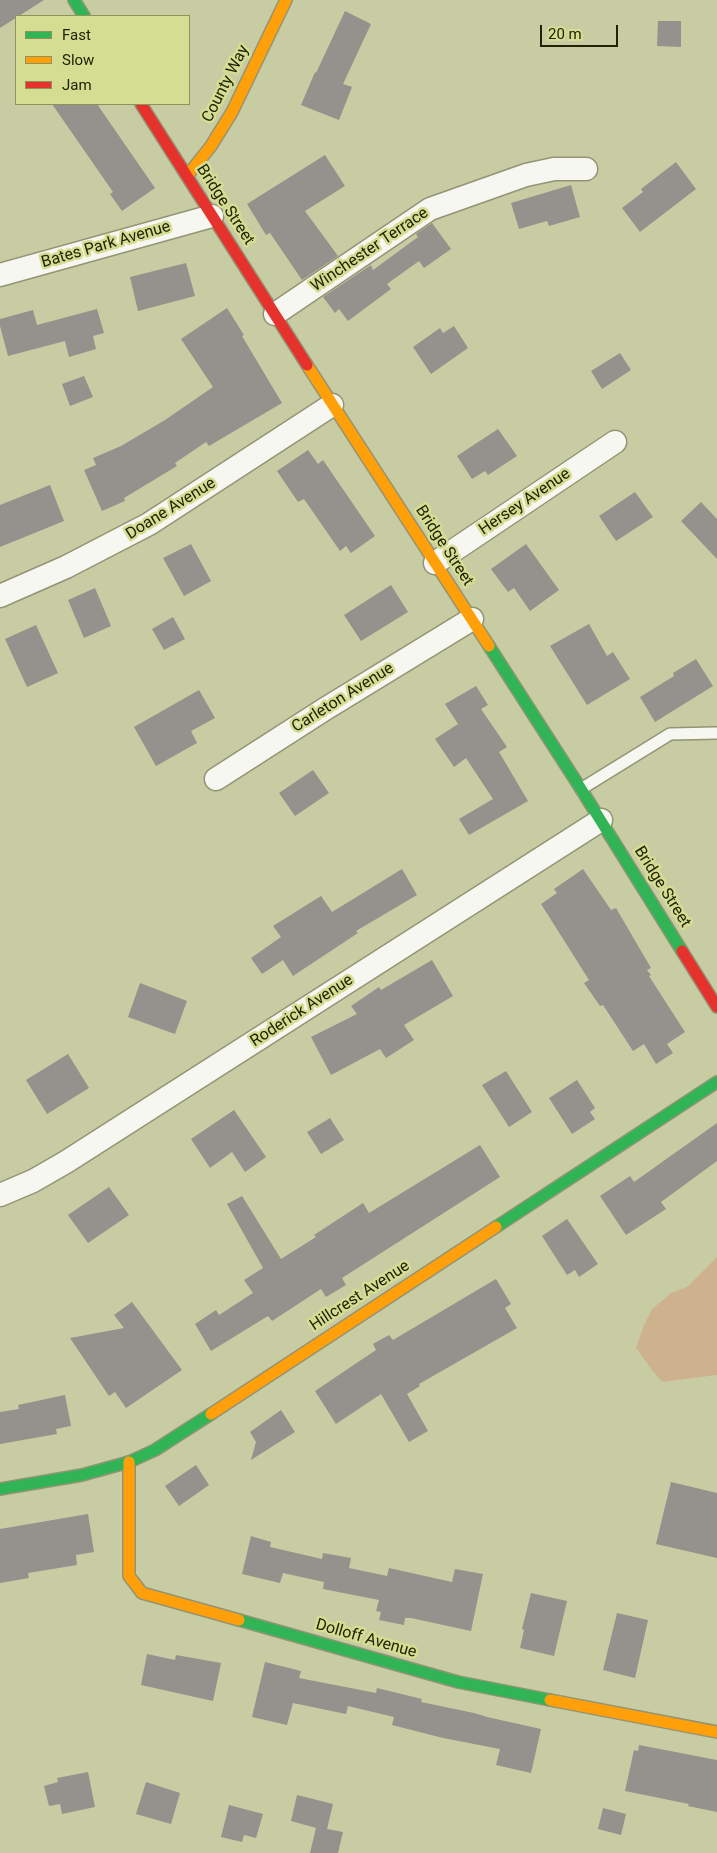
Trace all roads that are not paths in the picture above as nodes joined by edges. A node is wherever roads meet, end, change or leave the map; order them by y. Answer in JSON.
{"nodes":[{"id":1,"x":74,"y":0,"type":"edge"},
{"id":2,"x":286,"y":0,"type":"edge"},
{"id":3,"x":83,"y":15,"type":"edge"},
{"id":4,"x":142,"y":105,"type":"edge"},
{"id":5,"x":586,"y":169,"type":"dead end"},
{"id":6,"x":187,"y":176,"type":"junction"},
{"id":7,"x":212,"y":216,"type":"junction"},
{"id":8,"x":0,"y":276,"type":"edge"},
{"id":9,"x":275,"y":314,"type":"junction"},
{"id":10,"x":332,"y":406,"type":"junction"},
{"id":11,"x":615,"y":442,"type":"dead end"},
{"id":12,"x":435,"y":563,"type":"junction"},
{"id":13,"x":0,"y":596,"type":"edge"},
{"id":14,"x":472,"y":619,"type":"junction"},
{"id":15,"x":717,"y":733,"type":"edge"},
{"id":16,"x":216,"y":779,"type":"dead end"},
{"id":17,"x":581,"y":789,"type":"junction"},
{"id":18,"x":601,"y":820,"type":"junction"},
{"id":19,"x":717,"y":1007,"type":"edge"},
{"id":20,"x":717,"y":1082,"type":"edge"},
{"id":21,"x":0,"y":1194,"type":"edge"},
{"id":22,"x":128,"y":1462,"type":"junction"},
{"id":23,"x":0,"y":1489,"type":"edge"},
{"id":24,"x":717,"y":1732,"type":"edge"}],
"edges":[{"from":1,"to":3,"type":"street"},
{"from":2,"to":6,"type":"street","name":"County Way"},
{"from":4,"to":6,"type":"street","name":"Bridge Street"},
{"from":5,"to":9,"type":"street","name":"Winchester Terrace"},
{"from":6,"to":7,"type":"street","name":"Bridge Street"},
{"from":7,"to":8,"type":"street","name":"Bates Park Avenue"},
{"from":7,"to":9,"type":"street","name":"Bridge Street"},
{"from":9,"to":10,"type":"street","name":"Bridge Street"},
{"from":10,"to":12,"type":"street","name":"Bridge Street"},
{"from":10,"to":13,"type":"street","name":"Doane Avenue"},
{"from":11,"to":12,"type":"street","name":"Hersey Avenue"},
{"from":12,"to":14,"type":"street","name":"Bridge Street"},
{"from":14,"to":16,"type":"street","name":"Carleton Avenue"},
{"from":14,"to":17,"type":"street","name":"Bridge Street"},
{"from":15,"to":17,"type":"lane"},
{"from":17,"to":18,"type":"street","name":"Bridge Street"},
{"from":18,"to":19,"type":"street","name":"Bridge Street"},
{"from":18,"to":21,"type":"street","name":"Roderick Avenue"},
{"from":20,"to":22,"type":"street","name":"Hillcrest Avenue"},
{"from":22,"to":23,"type":"street","name":"Hillcrest Avenue"},
{"from":22,"to":24,"type":"street","name":"Dolloff Avenue"}]}
